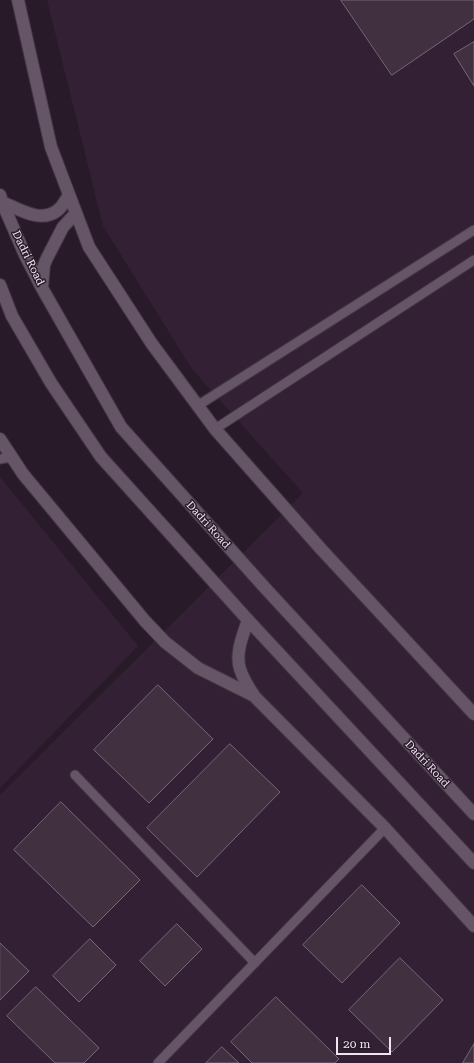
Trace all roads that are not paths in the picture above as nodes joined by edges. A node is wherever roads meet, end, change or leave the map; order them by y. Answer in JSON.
{"nodes":[{"id":1,"x":18,"y":0,"type":"edge"},
{"id":2,"x":69,"y":194,"type":"junction"},
{"id":3,"x":1,"y":199,"type":"edge"},
{"id":4,"x":76,"y":213,"type":"junction"},
{"id":5,"x":474,"y":230,"type":"edge"},
{"id":6,"x":474,"y":260,"type":"edge"},
{"id":7,"x":0,"y":285,"type":"edge"},
{"id":8,"x":42,"y":288,"type":"junction"},
{"id":9,"x":198,"y":406,"type":"junction"},
{"id":10,"x":215,"y":429,"type":"junction"},
{"id":11,"x":0,"y":438,"type":"edge"},
{"id":12,"x":6,"y":458,"type":"edge"},
{"id":13,"x":248,"y":620,"type":"junction"},
{"id":14,"x":255,"y":697,"type":"junction"},
{"id":15,"x":474,"y":714,"type":"edge"},
{"id":16,"x":76,"y":775,"type":"dead end"},
{"id":17,"x":474,"y":814,"type":"edge"},
{"id":18,"x":385,"y":828,"type":"junction"},
{"id":19,"x":474,"y":863,"type":"edge"},
{"id":20,"x":474,"y":926,"type":"edge"},
{"id":21,"x":255,"y":963,"type":"junction"},
{"id":22,"x":158,"y":1063,"type":"edge"}],
"edges":[{"from":1,"to":2,"type":"main road"},
{"from":2,"to":3,"type":"main road"},
{"from":2,"to":4,"type":"main road"},
{"from":3,"to":8,"type":"main road","name":"Dadri Road"},
{"from":4,"to":8,"type":"main road"},
{"from":4,"to":9,"type":"main road"},
{"from":5,"to":9,"type":"lane"},
{"from":6,"to":10,"type":"lane"},
{"from":7,"to":13,"type":"main road"},
{"from":8,"to":17,"type":"main road","name":"Dadri Road"},
{"from":9,"to":10,"type":"main road"},
{"from":10,"to":15,"type":"main road"},
{"from":11,"to":12,"type":"main road"},
{"from":12,"to":14,"type":"main road"},
{"from":13,"to":14,"type":"main road"},
{"from":13,"to":19,"type":"main road"},
{"from":14,"to":18,"type":"main road"},
{"from":16,"to":21,"type":"lane"},
{"from":18,"to":20,"type":"main road"},
{"from":18,"to":21,"type":"lane"},
{"from":21,"to":22,"type":"lane"}]}
